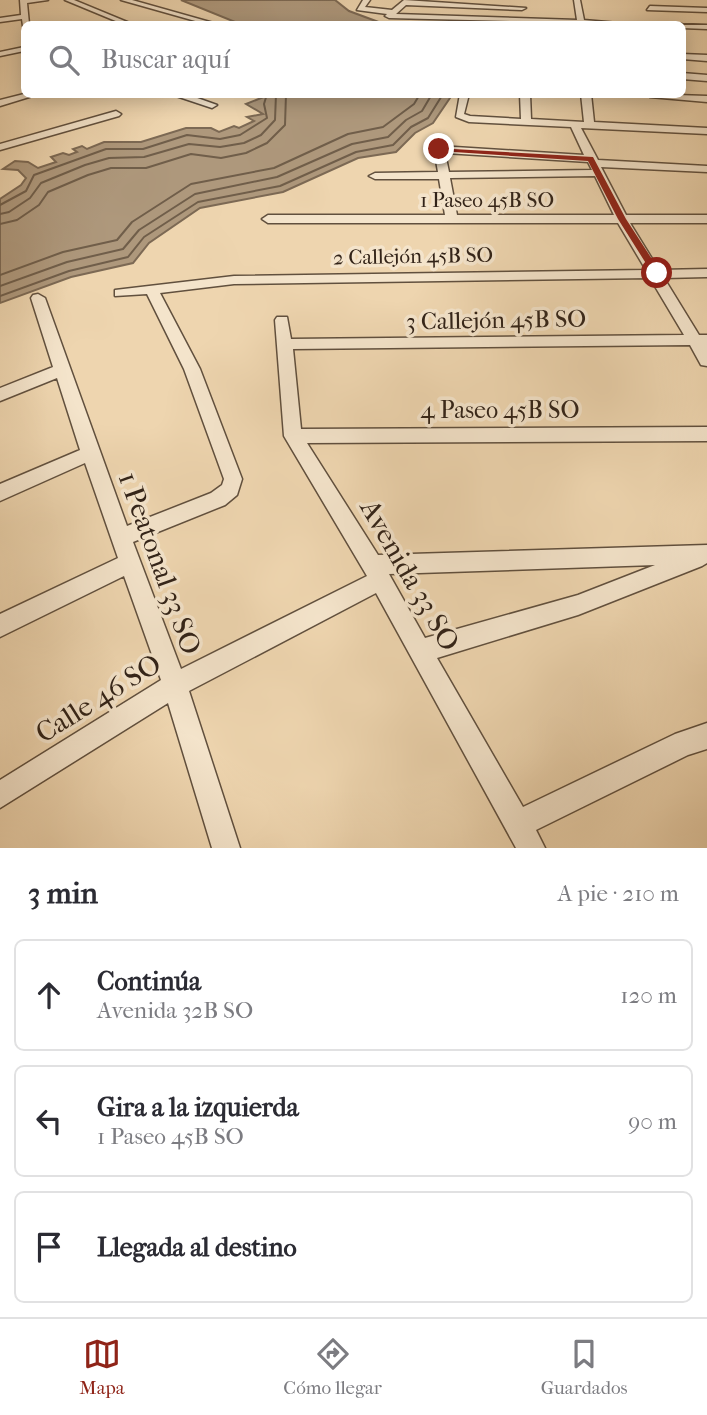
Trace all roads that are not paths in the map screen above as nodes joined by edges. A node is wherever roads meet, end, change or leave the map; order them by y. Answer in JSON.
{"nodes":[{"id":1,"x":45,"y":0,"type":"edge"},
{"id":2,"x":68,"y":0,"type":"edge"},
{"id":3,"x":124,"y":0,"type":"edge"},
{"id":4,"x":367,"y":0,"type":"edge"},
{"id":5,"x":577,"y":0,"type":"edge"},
{"id":6,"x":23,"y":1,"type":"edge"},
{"id":7,"x":406,"y":1,"type":"edge"},
{"id":8,"x":522,"y":4,"type":"edge"},
{"id":9,"x":650,"y":8,"type":"edge"},
{"id":10,"x":707,"y":10,"type":"edge"},
{"id":11,"x":393,"y":14,"type":"junction"},
{"id":12,"x":0,"y":20,"type":"edge"},
{"id":13,"x":25,"y":21,"type":"edge"},
{"id":14,"x":120,"y":21,"type":"edge"},
{"id":15,"x":202,"y":21,"type":"edge"},
{"id":16,"x":505,"y":21,"type":"edge"},
{"id":17,"x":580,"y":21,"type":"edge"},
{"id":18,"x":686,"y":26,"type":"edge"},
{"id":19,"x":707,"y":27,"type":"edge"},
{"id":20,"x":21,"y":51,"type":"edge"},
{"id":21,"x":0,"y":54,"type":"edge"},
{"id":22,"x":686,"y":56,"type":"edge"},
{"id":23,"x":707,"y":58,"type":"edge"},
{"id":24,"x":686,"y":76,"type":"edge"},
{"id":25,"x":707,"y":78,"type":"edge"},
{"id":26,"x":686,"y":97,"type":"edge"},
{"id":27,"x":21,"y":98,"type":"edge"},
{"id":28,"x":188,"y":98,"type":"edge"},
{"id":29,"x":464,"y":98,"type":"edge"},
{"id":30,"x":525,"y":98,"type":"edge"},
{"id":31,"x":586,"y":98,"type":"edge"},
{"id":32,"x":707,"y":99,"type":"edge"},
{"id":33,"x":0,"y":103,"type":"edge"},
{"id":34,"x":212,"y":105,"type":"dead end"},
{"id":35,"x":116,"y":114,"type":"dead end"},
{"id":36,"x":526,"y":122,"type":"junction"},
{"id":37,"x":574,"y":124,"type":"junction"},
{"id":38,"x":589,"y":125,"type":"junction"},
{"id":39,"x":707,"y":131,"type":"edge"},
{"id":40,"x":0,"y":147,"type":"edge"},
{"id":41,"x":594,"y":165,"type":"junction"},
{"id":42,"x":707,"y":169,"type":"edge"},
{"id":43,"x":442,"y":175,"type":"junction"},
{"id":44,"x":374,"y":176,"type":"dead end"},
{"id":45,"x":268,"y":219,"type":"dead end"},
{"id":46,"x":452,"y":219,"type":"junction"},
{"id":47,"x":622,"y":219,"type":"junction"},
{"id":48,"x":707,"y":219,"type":"edge"},
{"id":49,"x":657,"y":273,"type":"junction"},
{"id":50,"x":707,"y":273,"type":"edge"},
{"id":51,"x":151,"y":289,"type":"junction"},
{"id":52,"x":120,"y":293,"type":"dead end"},
{"id":53,"x":38,"y":298,"type":"dead end"},
{"id":54,"x":282,"y":320,"type":"dead end"},
{"id":55,"x":701,"y":340,"type":"edge"},
{"id":56,"x":286,"y":344,"type":"junction"},
{"id":57,"x":707,"y":361,"type":"edge"},
{"id":58,"x":64,"y":369,"type":"junction"},
{"id":59,"x":0,"y":395,"type":"edge"},
{"id":60,"x":707,"y":434,"type":"edge"},
{"id":61,"x":293,"y":436,"type":"junction"},
{"id":62,"x":90,"y":453,"type":"junction"},
{"id":63,"x":0,"y":493,"type":"edge"},
{"id":64,"x":123,"y":537,"type":"junction"},
{"id":65,"x":707,"y":554,"type":"edge"},
{"id":66,"x":132,"y":562,"type":"junction"},
{"id":67,"x":376,"y":573,"type":"junction"},
{"id":68,"x":0,"y":626,"type":"edge"},
{"id":69,"x":420,"y":651,"type":"junction"},
{"id":70,"x":175,"y":685,"type":"junction"},
{"id":71,"x":707,"y":736,"type":"edge"},
{"id":72,"x":0,"y":795,"type":"edge"},
{"id":73,"x":518,"y":824,"type":"junction"},
{"id":74,"x":226,"y":848,"type":"edge"},
{"id":75,"x":531,"y":848,"type":"edge"}],
"edges":[{"from":1,"to":6,"type":"street"},
{"from":2,"to":14,"type":"street"},
{"from":3,"to":15,"type":"street"},
{"from":4,"to":11,"type":"street"},
{"from":5,"to":17,"type":"street"},
{"from":6,"to":13,"type":"street"},
{"from":7,"to":8,"type":"street"},
{"from":7,"to":11,"type":"street"},
{"from":9,"to":10,"type":"street"},
{"from":11,"to":16,"type":"street"},
{"from":12,"to":13,"type":"street"},
{"from":18,"to":19,"type":"street"},
{"from":20,"to":21,"type":"street"},
{"from":22,"to":23,"type":"street"},
{"from":24,"to":25,"type":"street"},
{"from":26,"to":32,"type":"street"},
{"from":27,"to":33,"type":"street"},
{"from":28,"to":34,"type":"street"},
{"from":29,"to":36,"type":"street"},
{"from":30,"to":36,"type":"street"},
{"from":31,"to":38,"type":"street"},
{"from":35,"to":40,"type":"street"},
{"from":36,"to":37,"type":"street"},
{"from":37,"to":38,"type":"street"},
{"from":37,"to":41,"type":"street"},
{"from":38,"to":39,"type":"street"},
{"from":41,"to":42,"type":"street","name":"1 Paseo 45B SO"},
{"from":41,"to":43,"type":"street"},
{"from":41,"to":43,"type":"street","name":"1 Paseo 45B SO"},
{"from":41,"to":47,"type":"street"},
{"from":43,"to":44,"type":"street"},
{"from":43,"to":46,"type":"street"},
{"from":45,"to":46,"type":"street","name":"1 Paseo 45B SO"},
{"from":46,"to":47,"type":"street","name":"1 Paseo 45B SO"},
{"from":47,"to":48,"type":"street","name":"1 Paseo 45B SO"},
{"from":47,"to":49,"type":"street"},
{"from":49,"to":50,"type":"street","name":"2 Callejón 45B SO"},
{"from":49,"to":51,"type":"street","name":"2 Callejón 45B SO"},
{"from":49,"to":55,"type":"street"},
{"from":51,"to":52,"type":"street","name":"2 Callejón 45B SO"},
{"from":51,"to":64,"type":"street"},
{"from":53,"to":58,"type":"street","name":"1 Peatonal 33 SO"},
{"from":54,"to":56,"type":"street","name":"Avenida 33 SO"},
{"from":55,"to":56,"type":"street","name":"3 Callejón 45B SO"},
{"from":55,"to":57,"type":"street"},
{"from":56,"to":61,"type":"street","name":"Avenida 33 SO"},
{"from":58,"to":59,"type":"street"},
{"from":58,"to":62,"type":"street","name":"1 Peatonal 33 SO"},
{"from":60,"to":61,"type":"street","name":"4 Paseo 45B SO"},
{"from":61,"to":67,"type":"street","name":"Avenida 33 SO"},
{"from":62,"to":63,"type":"street"},
{"from":62,"to":64,"type":"street","name":"1 Peatonal 33 SO"},
{"from":64,"to":66,"type":"street","name":"1 Peatonal 33 SO"},
{"from":65,"to":67,"type":"street"},
{"from":65,"to":69,"type":"street"},
{"from":66,"to":68,"type":"street"},
{"from":66,"to":70,"type":"street","name":"1 Peatonal 33 SO"},
{"from":67,"to":69,"type":"street","name":"Avenida 33 SO"},
{"from":67,"to":70,"type":"street","name":"Calle 46 SO"},
{"from":69,"to":73,"type":"street","name":"Avenida 33 SO"},
{"from":70,"to":72,"type":"street","name":"Calle 46 SO"},
{"from":70,"to":74,"type":"street","name":"1 Peatonal 33 SO"},
{"from":71,"to":73,"type":"street"},
{"from":73,"to":75,"type":"street","name":"Avenida 33 SO"}]}
